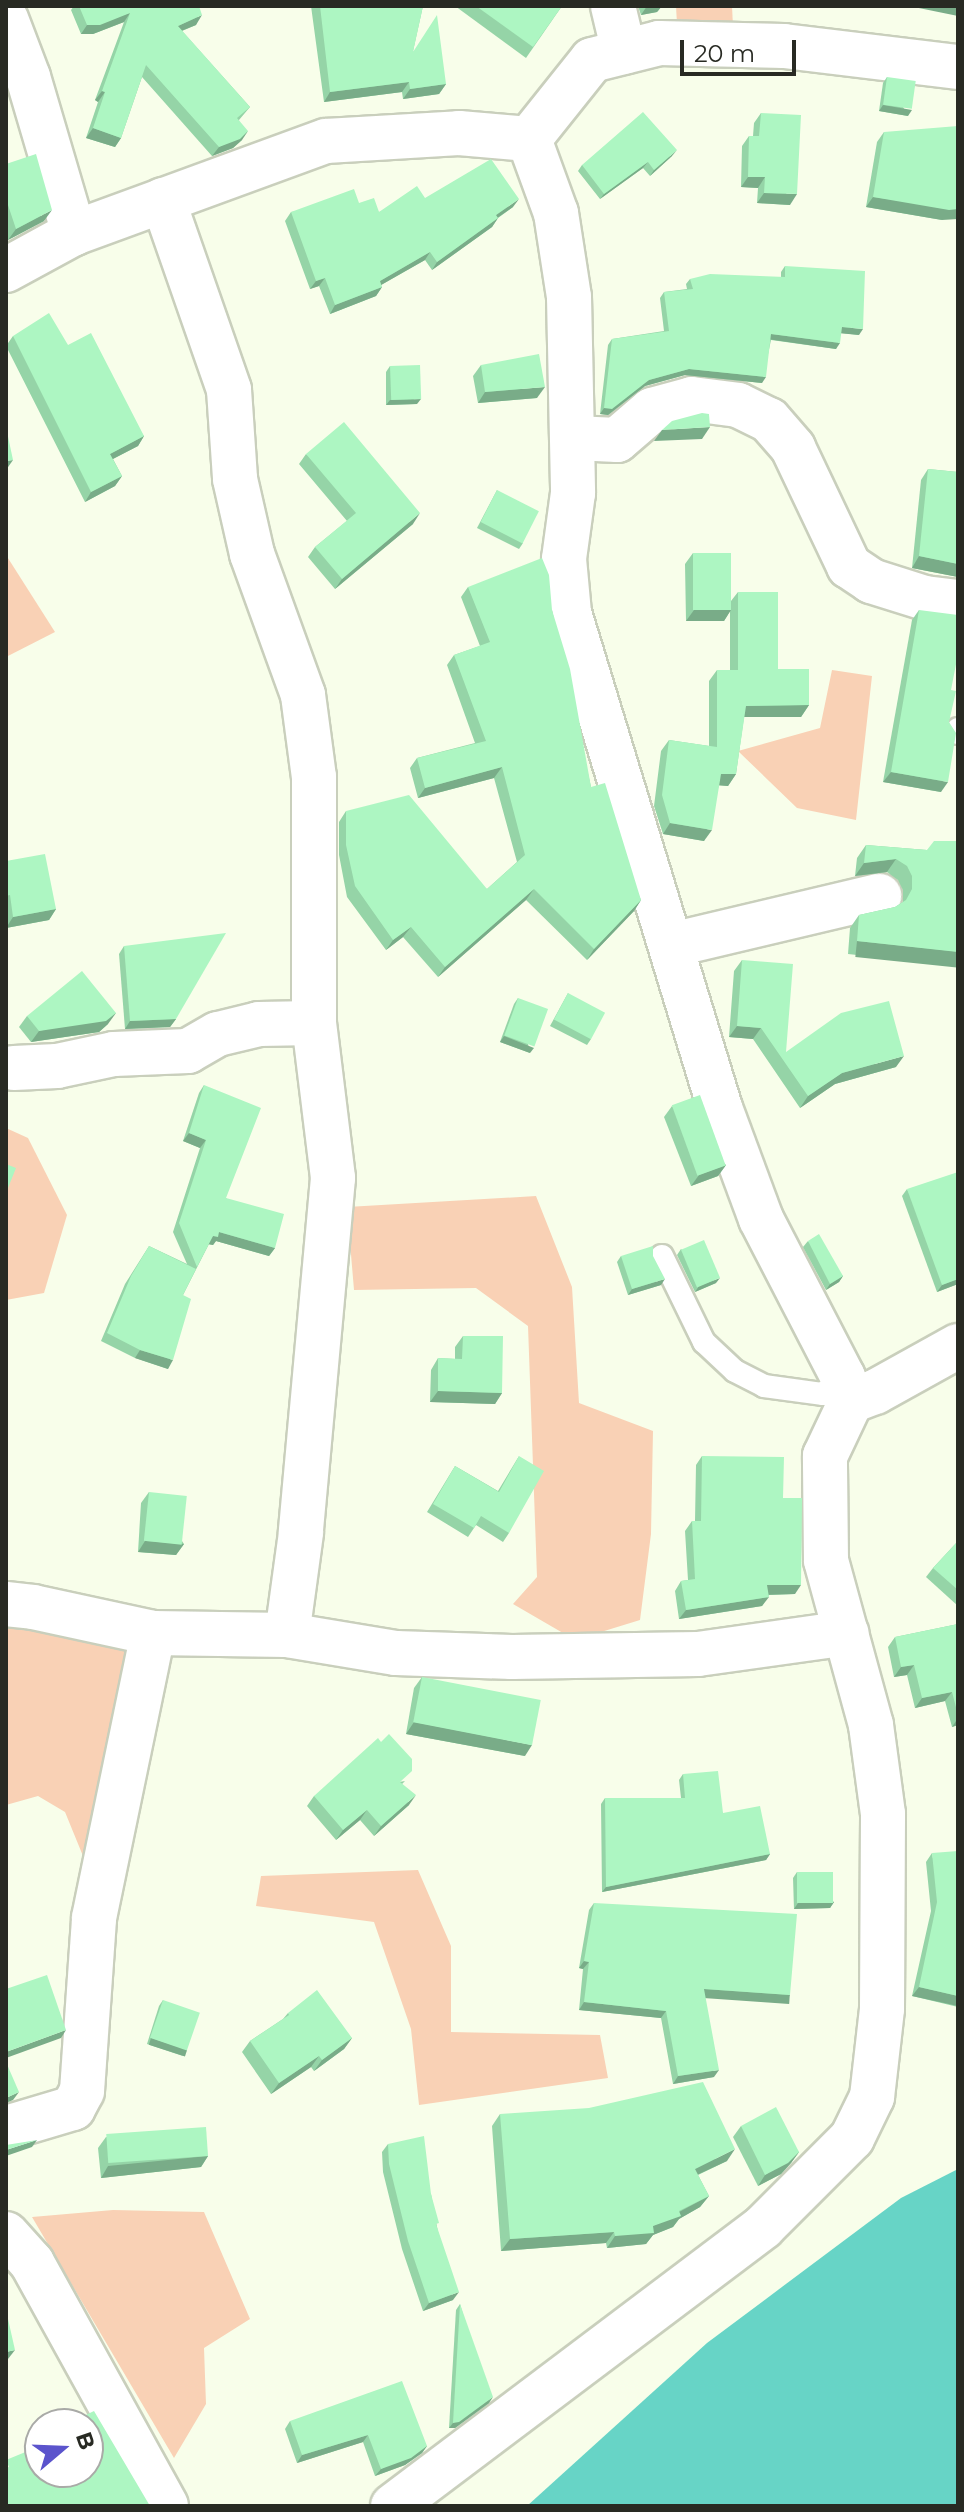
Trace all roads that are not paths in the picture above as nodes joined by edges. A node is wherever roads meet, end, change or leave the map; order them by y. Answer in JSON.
{"nodes":[{"id":1,"x":613,"y":6,"type":"edge"},
{"id":2,"x":6,"y":19,"type":"edge"},
{"id":3,"x":624,"y":52,"type":"junction"},
{"id":4,"x":958,"y":67,"type":"edge"},
{"id":5,"x":529,"y":139,"type":"junction"},
{"id":6,"x":163,"y":200,"type":"junction"},
{"id":7,"x":74,"y":233,"type":"junction"},
{"id":8,"x":6,"y":270,"type":"edge"},
{"id":9,"x":574,"y":438,"type":"junction"},
{"id":10,"x":958,"y":602,"type":"edge"},
{"id":11,"x":879,"y":896,"type":"dead end"},
{"id":12,"x":671,"y":945,"type":"junction"},
{"id":13,"x":314,"y":1023,"type":"junction"},
{"id":14,"x":14,"y":1068,"type":"dead end"},
{"id":15,"x":662,"y":1256,"type":"dead end"},
{"id":16,"x":958,"y":1346,"type":"edge"},
{"id":17,"x":847,"y":1389,"type":"junction"},
{"id":18,"x":6,"y":1604,"type":"edge"},
{"id":19,"x":153,"y":1633,"type":"junction"},
{"id":20,"x":847,"y":1633,"type":"junction"},
{"id":21,"x":287,"y":1635,"type":"junction"},
{"id":22,"x":6,"y":2128,"type":"edge"},
{"id":23,"x":6,"y":2234,"type":"edge"},
{"id":24,"x":166,"y":2506,"type":"edge"},
{"id":25,"x":393,"y":2506,"type":"edge"}],
"edges":[{"from":1,"to":3,"type":"street"},
{"from":2,"to":7,"type":"street"},
{"from":3,"to":4,"type":"street"},
{"from":3,"to":5,"type":"street"},
{"from":5,"to":6,"type":"street"},
{"from":5,"to":9,"type":"street"},
{"from":6,"to":7,"type":"street"},
{"from":6,"to":13,"type":"street"},
{"from":7,"to":8,"type":"street"},
{"from":9,"to":10,"type":"street"},
{"from":9,"to":12,"type":"street"},
{"from":11,"to":12,"type":"street"},
{"from":12,"to":17,"type":"street"},
{"from":13,"to":14,"type":"street"},
{"from":13,"to":21,"type":"street"},
{"from":15,"to":17,"type":"lane"},
{"from":16,"to":17,"type":"street"},
{"from":17,"to":20,"type":"street"},
{"from":18,"to":19,"type":"street"},
{"from":19,"to":21,"type":"street"},
{"from":19,"to":22,"type":"street"},
{"from":20,"to":21,"type":"street"},
{"from":20,"to":25,"type":"street"},
{"from":23,"to":24,"type":"street"}]}
